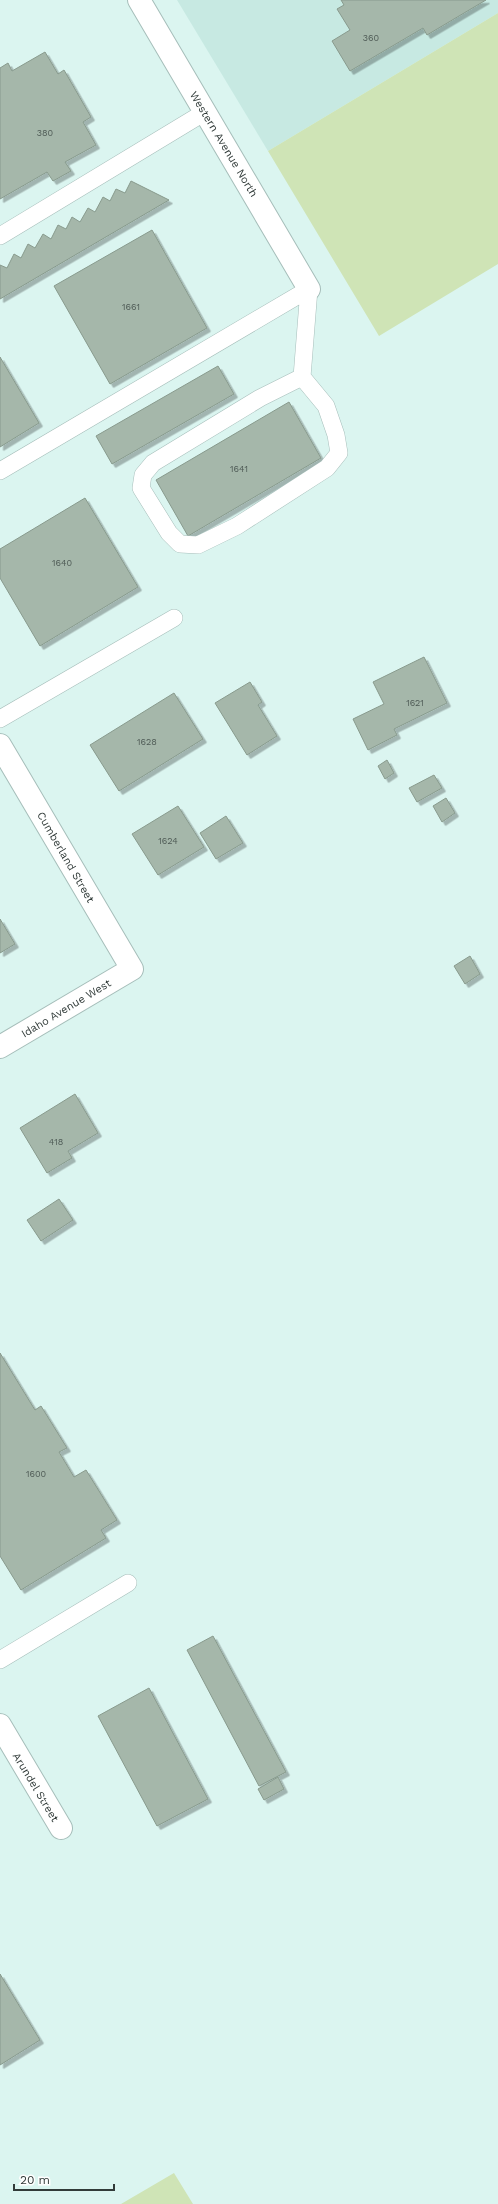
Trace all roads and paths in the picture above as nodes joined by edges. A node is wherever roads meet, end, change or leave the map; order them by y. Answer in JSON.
{"nodes":[{"id":1,"x":143,"y":1,"type":"edge"},
{"id":2,"x":205,"y":112,"type":"junction"},
{"id":3,"x":0,"y":236,"type":"edge"},
{"id":4,"x":310,"y":289,"type":"junction"},
{"id":5,"x":302,"y":377,"type":"junction"},
{"id":6,"x":0,"y":471,"type":"edge"},
{"id":7,"x":174,"y":618,"type":"dead end"},
{"id":8,"x":0,"y":719,"type":"edge"},
{"id":9,"x":0,"y":745,"type":"edge"},
{"id":10,"x":132,"y":969,"type":"joint"},
{"id":11,"x":0,"y":1047,"type":"edge"},
{"id":12,"x":128,"y":1583,"type":"dead end"},
{"id":13,"x":0,"y":1660,"type":"edge"},
{"id":14,"x":0,"y":1725,"type":"edge"},
{"id":15,"x":61,"y":1828,"type":"dead end"}],
"edges":[{"from":1,"to":2,"type":"street","name":"Western Avenue North"},
{"from":2,"to":3,"type":"lane"},
{"from":2,"to":4,"type":"street","name":"Western Avenue North"},
{"from":4,"to":5,"type":"lane"},
{"from":4,"to":6,"type":"lane"},
{"from":5,"to":5,"type":"lane"},
{"from":7,"to":8,"type":"lane"},
{"from":9,"to":10,"type":"street","name":"Cumberland Street"},
{"from":10,"to":11,"type":"street","name":"Idaho Avenue West"},
{"from":12,"to":13,"type":"lane"},
{"from":14,"to":15,"type":"street","name":"Arundel Street"}]}
